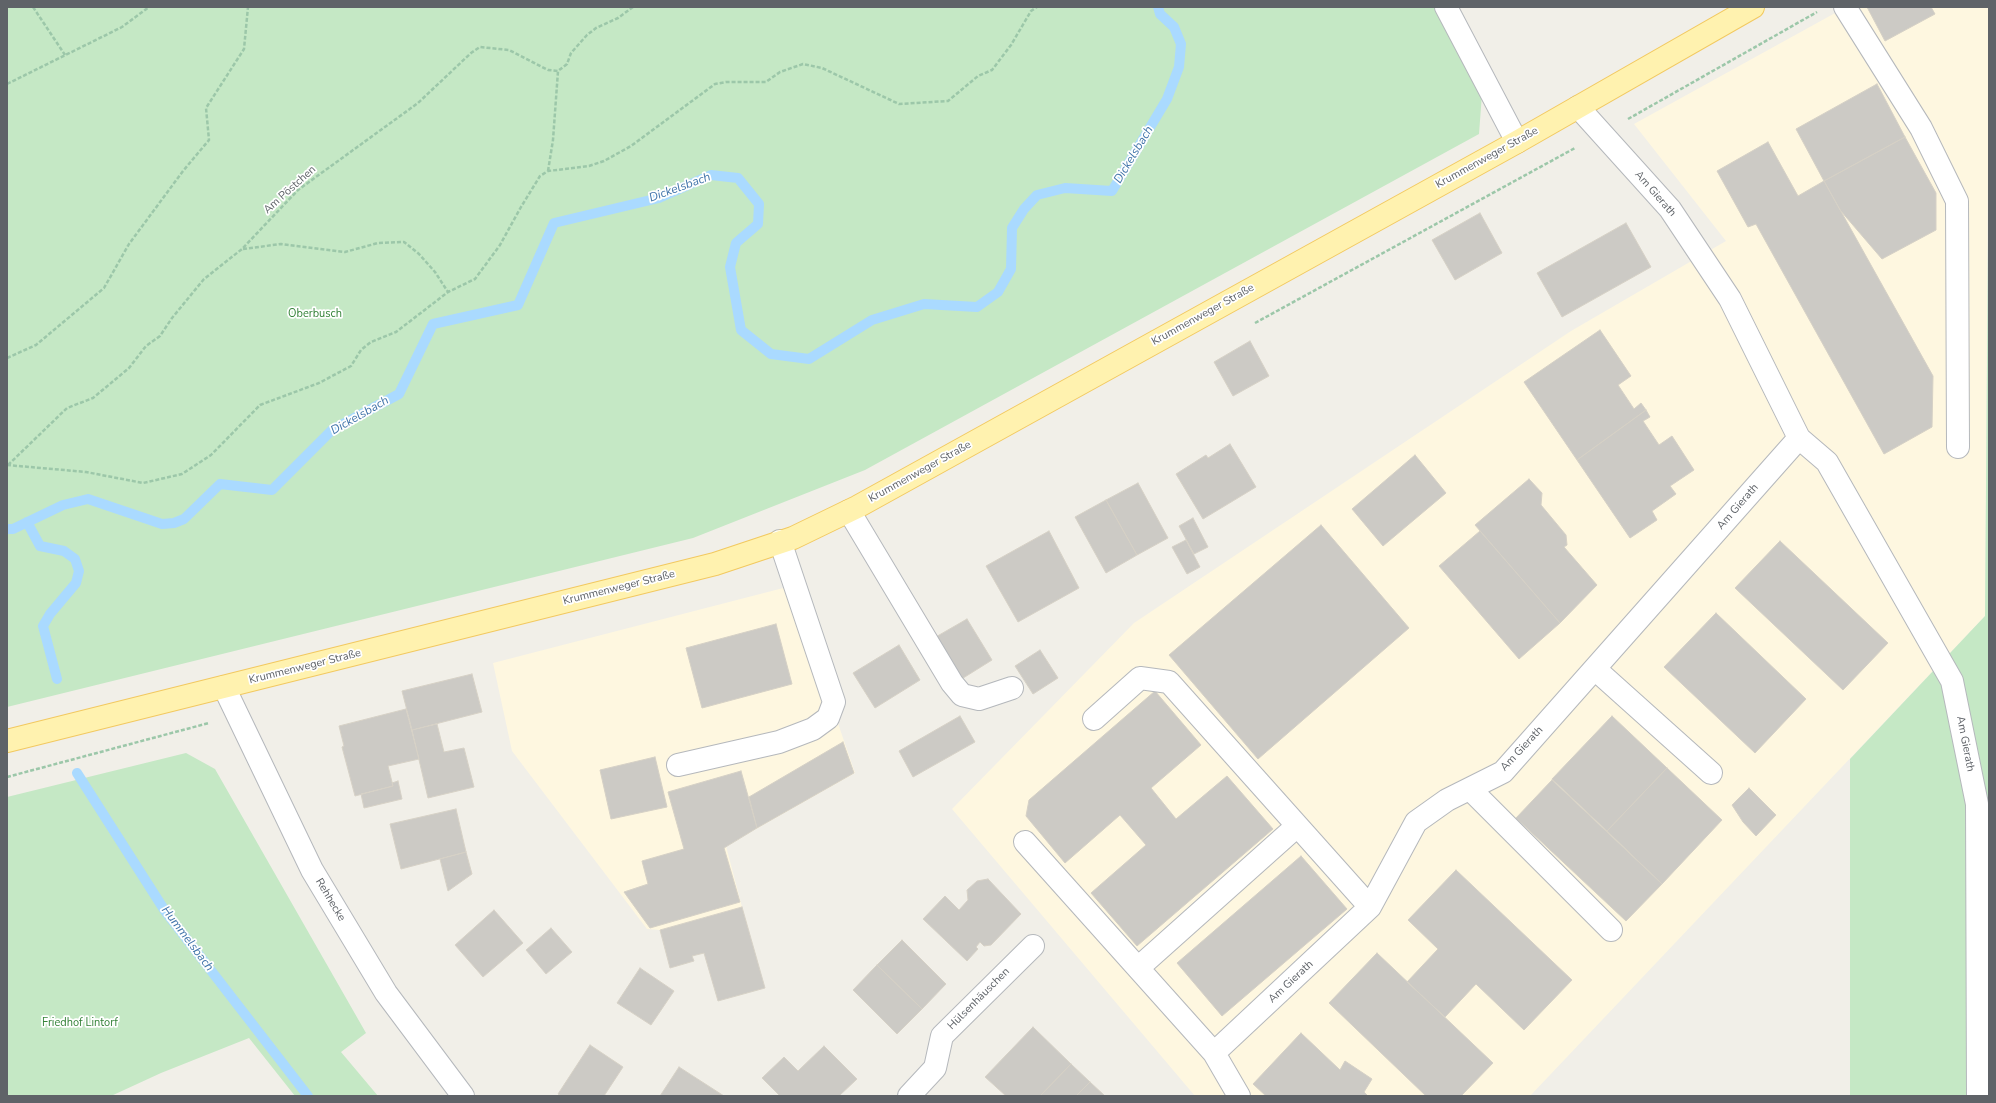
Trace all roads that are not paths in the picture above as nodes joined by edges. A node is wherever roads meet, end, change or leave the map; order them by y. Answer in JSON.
{"nodes":[{"id":1,"x":1446,"y":7,"type":"edge"},
{"id":2,"x":1753,"y":7,"type":"edge"},
{"id":3,"x":1845,"y":7,"type":"edge"},
{"id":4,"x":1578,"y":107,"type":"junction"},
{"id":5,"x":1517,"y":142,"type":"junction"},
{"id":6,"x":1799,"y":438,"type":"junction"},
{"id":7,"x":1958,"y":447,"type":"dead end"},
{"id":8,"x":849,"y":511,"type":"junction"},
{"id":9,"x":780,"y":541,"type":"junction"},
{"id":10,"x":1595,"y":669,"type":"junction"},
{"id":11,"x":224,"y":687,"type":"junction"},
{"id":12,"x":1012,"y":688,"type":"dead end"},
{"id":13,"x":1094,"y":719,"type":"dead end"},
{"id":14,"x":7,"y":740,"type":"edge"},
{"id":15,"x":678,"y":765,"type":"dead end"},
{"id":16,"x":1711,"y":773,"type":"dead end"},
{"id":17,"x":1470,"y":789,"type":"junction"},
{"id":18,"x":1297,"y":826,"type":"junction"},
{"id":19,"x":1025,"y":842,"type":"dead end"},
{"id":20,"x":1370,"y":907,"type":"junction"},
{"id":21,"x":1611,"y":930,"type":"dead end"},
{"id":22,"x":1033,"y":946,"type":"dead end"},
{"id":23,"x":1138,"y":968,"type":"junction"},
{"id":24,"x":1214,"y":1053,"type":"junction"},
{"id":25,"x":463,"y":1096,"type":"edge"},
{"id":26,"x":909,"y":1096,"type":"edge"},
{"id":27,"x":1239,"y":1096,"type":"edge"},
{"id":28,"x":1978,"y":1096,"type":"edge"}],
"edges":[{"from":1,"to":5,"type":"street"},
{"from":2,"to":4,"type":"main road","name":"Krummenweger Straße"},
{"from":3,"to":7,"type":"street"},
{"from":4,"to":5,"type":"main road","name":"Krummenweger Straße"},
{"from":4,"to":6,"type":"street","name":"Am Gierath"},
{"from":5,"to":8,"type":"main road","name":"Krummenweger Straße"},
{"from":6,"to":10,"type":"street","name":"Am Gierath"},
{"from":6,"to":28,"type":"street","name":"Am Gierath"},
{"from":8,"to":9,"type":"main road","name":"Krummenweger Straße"},
{"from":8,"to":12,"type":"street"},
{"from":9,"to":11,"type":"main road","name":"Krummenweger Straße"},
{"from":9,"to":15,"type":"street"},
{"from":10,"to":16,"type":"street"},
{"from":10,"to":17,"type":"street","name":"Am Gierath"},
{"from":11,"to":14,"type":"main road","name":"Krummenweger Straße"},
{"from":11,"to":25,"type":"street","name":"Rehhecke"},
{"from":13,"to":18,"type":"street"},
{"from":17,"to":20,"type":"street","name":"Am Gierath"},
{"from":17,"to":21,"type":"street"},
{"from":18,"to":20,"type":"street"},
{"from":18,"to":23,"type":"street"},
{"from":19,"to":23,"type":"street"},
{"from":20,"to":24,"type":"street","name":"Am Gierath"},
{"from":22,"to":26,"type":"street","name":"Hülsenhäuschen"},
{"from":23,"to":24,"type":"street"},
{"from":24,"to":27,"type":"street"}]}
